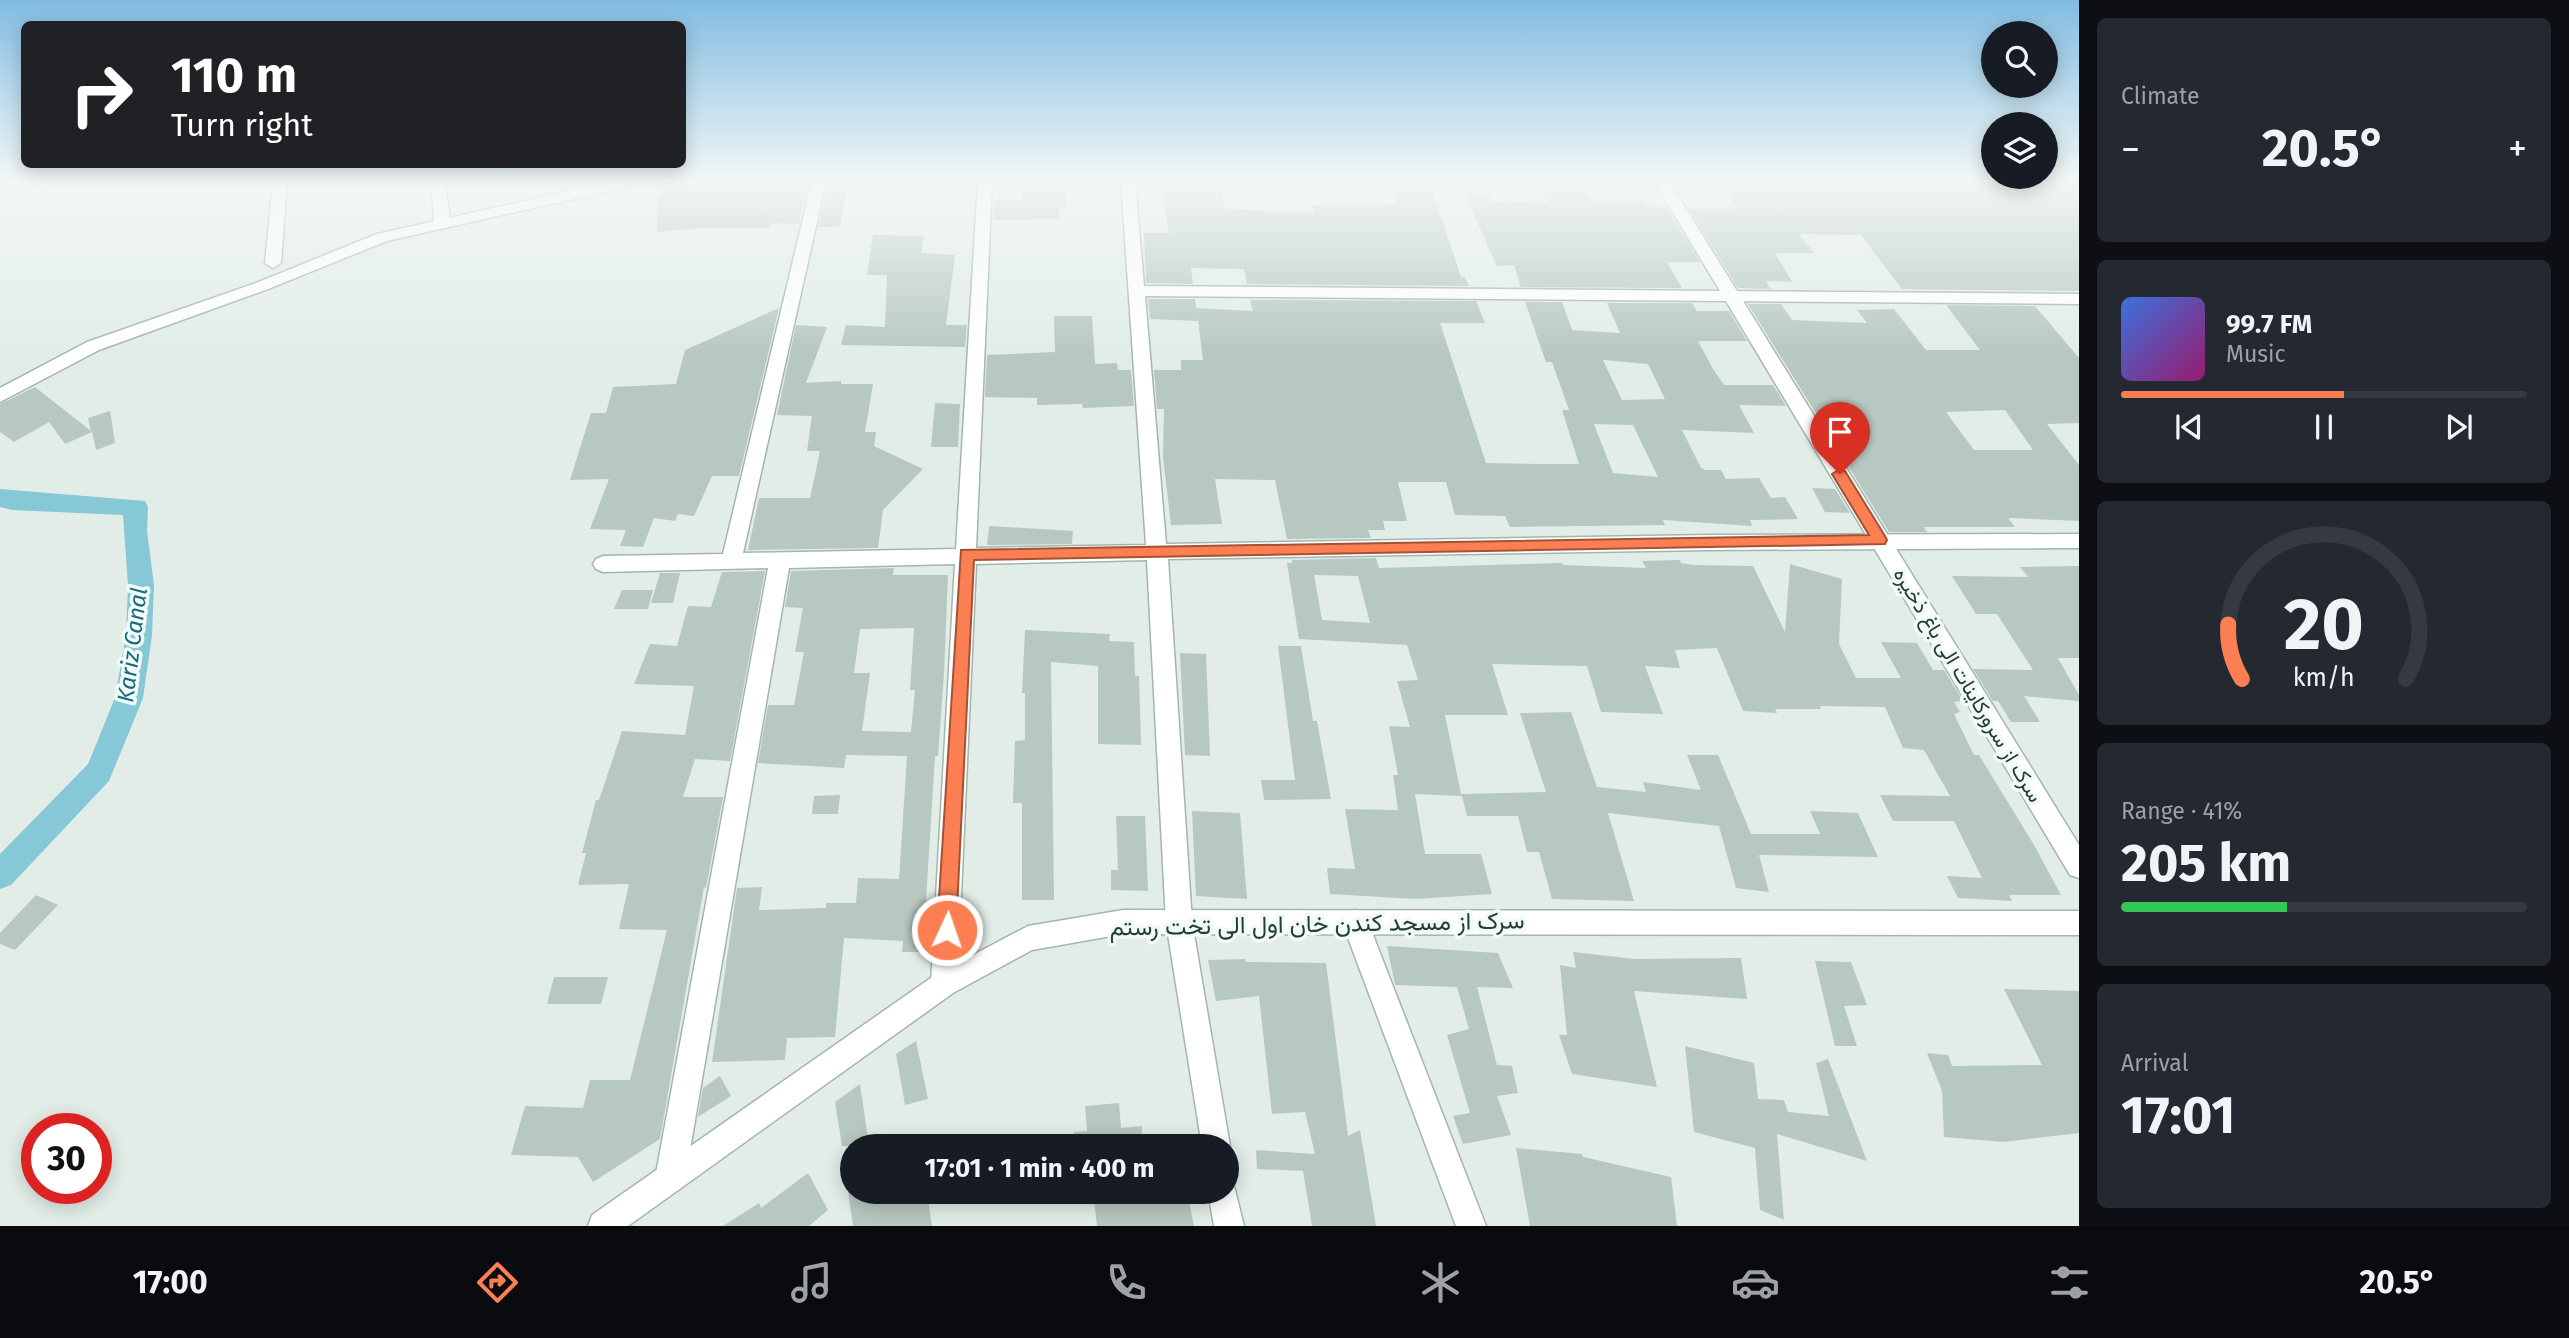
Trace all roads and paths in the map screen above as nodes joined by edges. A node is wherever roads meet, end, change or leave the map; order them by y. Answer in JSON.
{"nodes":[{"id":1,"x":275,"y":238,"type":"edge"},
{"id":2,"x":379,"y":238,"type":"edge"},
{"id":3,"x":806,"y":238,"type":"edge"},
{"id":4,"x":982,"y":238,"type":"edge"},
{"id":5,"x":1132,"y":238,"type":"edge"},
{"id":6,"x":1696,"y":238,"type":"edge"},
{"id":7,"x":273,"y":263,"type":"dead end"},
{"id":8,"x":1135,"y":291,"type":"junction"},
{"id":9,"x":1732,"y":298,"type":"junction"},
{"id":10,"x":2079,"y":299,"type":"edge"},
{"id":11,"x":0,"y":396,"type":"edge"},
{"id":12,"x":1880,"y":540,"type":"junction"},
{"id":13,"x":2079,"y":541,"type":"edge"},
{"id":14,"x":1157,"y":552,"type":"junction"},
{"id":15,"x":966,"y":554,"type":"junction"},
{"id":16,"x":780,"y":560,"type":"junction"},
{"id":17,"x":730,"y":561,"type":"junction"},
{"id":18,"x":603,"y":564,"type":"dead end"},
{"id":19,"x":2079,"y":867,"type":"edge"},
{"id":20,"x":1179,"y":922,"type":"junction"},
{"id":21,"x":1355,"y":922,"type":"junction"},
{"id":22,"x":2079,"y":923,"type":"edge"},
{"id":23,"x":944,"y":984,"type":"junction"},
{"id":24,"x":1214,"y":1134,"type":"edge"},
{"id":25,"x":670,"y":1179,"type":"junction"},
{"id":26,"x":1225,"y":1204,"type":"edge"},
{"id":27,"x":603,"y":1226,"type":"edge"},
{"id":28,"x":1229,"y":1226,"type":"edge"},
{"id":29,"x":1471,"y":1226,"type":"edge"}],
"edges":[{"from":1,"to":7,"type":"street"},
{"from":2,"to":11,"type":"street"},
{"from":3,"to":17,"type":"street"},
{"from":4,"to":15,"type":"street"},
{"from":5,"to":8,"type":"street"},
{"from":6,"to":9,"type":"street","name":"سرک از سرورکاینات الی باغ ذخیره"},
{"from":8,"to":9,"type":"street"},
{"from":8,"to":14,"type":"street"},
{"from":9,"to":10,"type":"street"},
{"from":9,"to":12,"type":"street","name":"سرک از سرورکاینات الی باغ ذخیره"},
{"from":12,"to":13,"type":"street"},
{"from":12,"to":14,"type":"street"},
{"from":12,"to":19,"type":"street","name":"سرک از سرورکاینات الی باغ ذخیره"},
{"from":14,"to":15,"type":"street"},
{"from":14,"to":20,"type":"street"},
{"from":15,"to":16,"type":"street"},
{"from":15,"to":23,"type":"street"},
{"from":16,"to":17,"type":"street"},
{"from":16,"to":25,"type":"street"},
{"from":17,"to":18,"type":"street"},
{"from":20,"to":21,"type":"street","name":"سرک از مسجد کندن خان اول الی تخت رستم"},
{"from":20,"to":23,"type":"street","name":"سرک از مسجد کندن خان اول الی تخت رستم"},
{"from":20,"to":24,"type":"street"},
{"from":21,"to":22,"type":"street","name":"سرک از مسجد کندن خان اول الی تخت رستم"},
{"from":21,"to":29,"type":"street"},
{"from":23,"to":25,"type":"street","name":"سرک از مسجد کندن خان اول الی تخت رستم"},
{"from":25,"to":27,"type":"street","name":"سرک از مسجد کندن خان اول الی تخت رستم"},
{"from":26,"to":28,"type":"street"}]}
